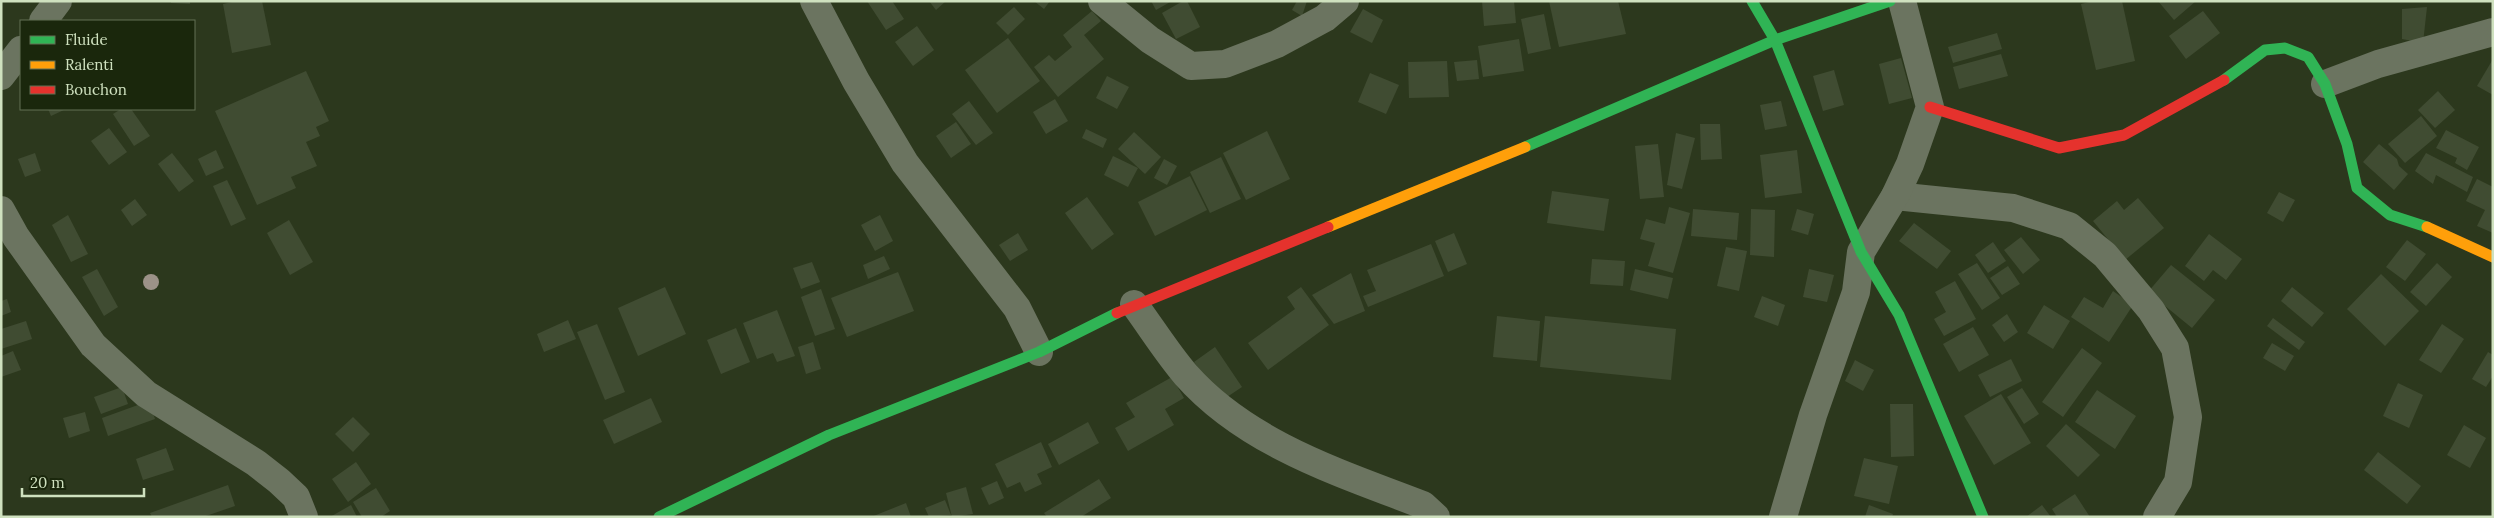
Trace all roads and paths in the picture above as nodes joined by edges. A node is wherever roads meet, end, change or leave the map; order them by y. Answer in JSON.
{"nodes":[{"id":1,"x":58,"y":1,"type":"edge"},
{"id":2,"x":814,"y":1,"type":"edge"},
{"id":3,"x":1102,"y":1,"type":"edge"},
{"id":4,"x":1345,"y":1,"type":"edge"},
{"id":5,"x":1752,"y":1,"type":"edge"},
{"id":6,"x":1890,"y":1,"type":"edge"},
{"id":7,"x":1902,"y":1,"type":"edge"},
{"id":8,"x":44,"y":20,"type":"edge"},
{"id":9,"x":2493,"y":32,"type":"edge"},
{"id":10,"x":1775,"y":40,"type":"junction"},
{"id":11,"x":20,"y":51,"type":"edge"},
{"id":12,"x":1,"y":76,"type":"edge"},
{"id":13,"x":2325,"y":84,"type":"junction"},
{"id":14,"x":1930,"y":107,"type":"junction"},
{"id":15,"x":1895,"y":196,"type":"junction"},
{"id":16,"x":1,"y":210,"type":"edge"},
{"id":17,"x":1861,"y":252,"type":"junction"},
{"id":18,"x":2493,"y":257,"type":"edge"},
{"id":19,"x":1134,"y":304,"type":"junction"},
{"id":20,"x":1039,"y":352,"type":"junction"},
{"id":21,"x":304,"y":517,"type":"edge"},
{"id":22,"x":659,"y":517,"type":"edge"},
{"id":23,"x":1436,"y":517,"type":"edge"},
{"id":24,"x":1783,"y":517,"type":"edge"},
{"id":25,"x":1982,"y":517,"type":"edge"},
{"id":26,"x":2157,"y":517,"type":"edge"}],
"edges":[{"from":1,"to":8,"type":"street"},
{"from":2,"to":20,"type":"street"},
{"from":3,"to":4,"type":"street"},
{"from":5,"to":10,"type":"street"},
{"from":6,"to":10,"type":"street"},
{"from":7,"to":14,"type":"street"},
{"from":9,"to":13,"type":"street"},
{"from":10,"to":17,"type":"street"},
{"from":10,"to":19,"type":"street"},
{"from":11,"to":12,"type":"street"},
{"from":13,"to":14,"type":"street"},
{"from":13,"to":18,"type":"street"},
{"from":14,"to":15,"type":"street"},
{"from":15,"to":17,"type":"street"},
{"from":15,"to":26,"type":"street"},
{"from":16,"to":21,"type":"street"},
{"from":17,"to":24,"type":"street"},
{"from":17,"to":25,"type":"street"},
{"from":19,"to":20,"type":"street"},
{"from":19,"to":23,"type":"street"},
{"from":20,"to":22,"type":"street"}]}
